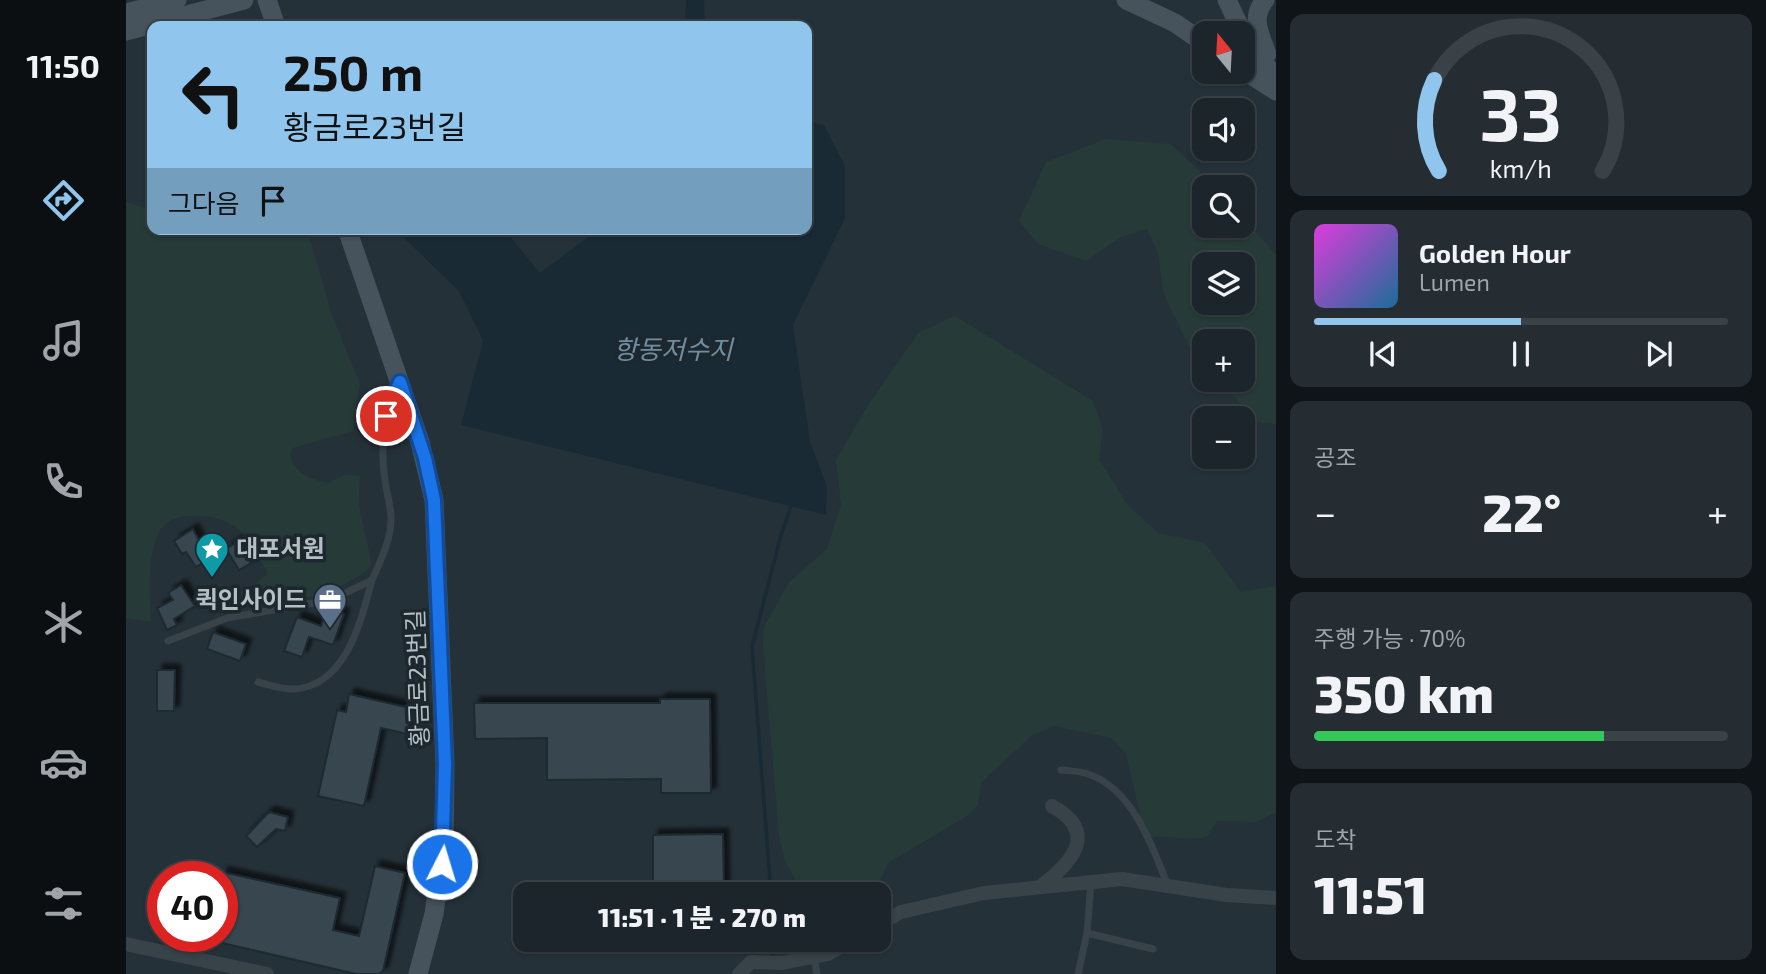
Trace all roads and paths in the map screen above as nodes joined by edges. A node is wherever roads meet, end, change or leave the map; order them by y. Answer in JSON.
{"nodes":[{"id":1,"x":177,"y":0,"type":"edge"},
{"id":2,"x":244,"y":0,"type":"edge"},
{"id":3,"x":267,"y":0,"type":"edge"},
{"id":4,"x":1126,"y":0,"type":"edge"},
{"id":5,"x":1227,"y":0,"type":"edge"},
{"id":6,"x":1236,"y":0,"type":"edge"},
{"id":7,"x":1265,"y":0,"type":"edge"},
{"id":8,"x":126,"y":13,"type":"edge"},
{"id":9,"x":164,"y":21,"type":"edge"},
{"id":10,"x":274,"y":21,"type":"edge"},
{"id":11,"x":147,"y":25,"type":"edge"},
{"id":12,"x":126,"y":31,"type":"edge"},
{"id":13,"x":1192,"y":35,"type":"edge"},
{"id":14,"x":1271,"y":58,"type":"edge"},
{"id":15,"x":1255,"y":77,"type":"edge"},
{"id":16,"x":1276,"y":79,"type":"edge"},
{"id":17,"x":1276,"y":91,"type":"edge"},
{"id":18,"x":349,"y":235,"type":"edge"},
{"id":19,"x":400,"y":382,"type":"junction"},
{"id":20,"x":372,"y":580,"type":"junction"},
{"id":21,"x":168,"y":641,"type":"dead end"},
{"id":22,"x":258,"y":682,"type":"dead end"},
{"id":23,"x":1061,"y":770,"type":"dead end"},
{"id":24,"x":1052,"y":806,"type":"dead end"},
{"id":25,"x":1091,"y":882,"type":"junction"},
{"id":26,"x":1168,"y":886,"type":"junction"},
{"id":27,"x":1040,"y":887,"type":"junction"},
{"id":28,"x":1276,"y":898,"type":"edge"},
{"id":29,"x":891,"y":918,"type":"edge"},
{"id":30,"x":1087,"y":933,"type":"junction"},
{"id":31,"x":126,"y":944,"type":"edge"},
{"id":32,"x":1153,"y":949,"type":"dead end"},
{"id":33,"x":832,"y":952,"type":"edge"},
{"id":34,"x":814,"y":957,"type":"junction"},
{"id":35,"x":267,"y":974,"type":"edge"},
{"id":36,"x":418,"y":974,"type":"edge"},
{"id":37,"x":739,"y":974,"type":"edge"},
{"id":38,"x":817,"y":974,"type":"edge"},
{"id":39,"x":1078,"y":974,"type":"edge"}],
"edges":[{"from":1,"to":8,"type":"street"},
{"from":2,"to":9,"type":"street"},
{"from":3,"to":10,"type":"street"},
{"from":4,"to":13,"type":"street"},
{"from":5,"to":16,"type":"street"},
{"from":6,"to":14,"type":"street"},
{"from":7,"to":14,"type":"street"},
{"from":11,"to":12,"type":"street"},
{"from":15,"to":17,"type":"street"},
{"from":18,"to":19,"type":"street","name":"황금로23번길"},
{"from":19,"to":20,"type":"lane","name":"황금로23번길"},
{"from":19,"to":36,"type":"street","name":"황금로23번길"},
{"from":20,"to":21,"type":"lane"},
{"from":20,"to":22,"type":"lane","name":"황금로23번길"},
{"from":23,"to":26,"type":"lane"},
{"from":24,"to":27,"type":"street"},
{"from":25,"to":26,"type":"street"},
{"from":25,"to":27,"type":"street"},
{"from":25,"to":30,"type":"lane"},
{"from":26,"to":28,"type":"street"},
{"from":27,"to":29,"type":"street"},
{"from":30,"to":32,"type":"lane"},
{"from":30,"to":39,"type":"lane"},
{"from":31,"to":35,"type":"street"},
{"from":33,"to":34,"type":"street"},
{"from":34,"to":37,"type":"street"},
{"from":34,"to":38,"type":"lane"}]}
